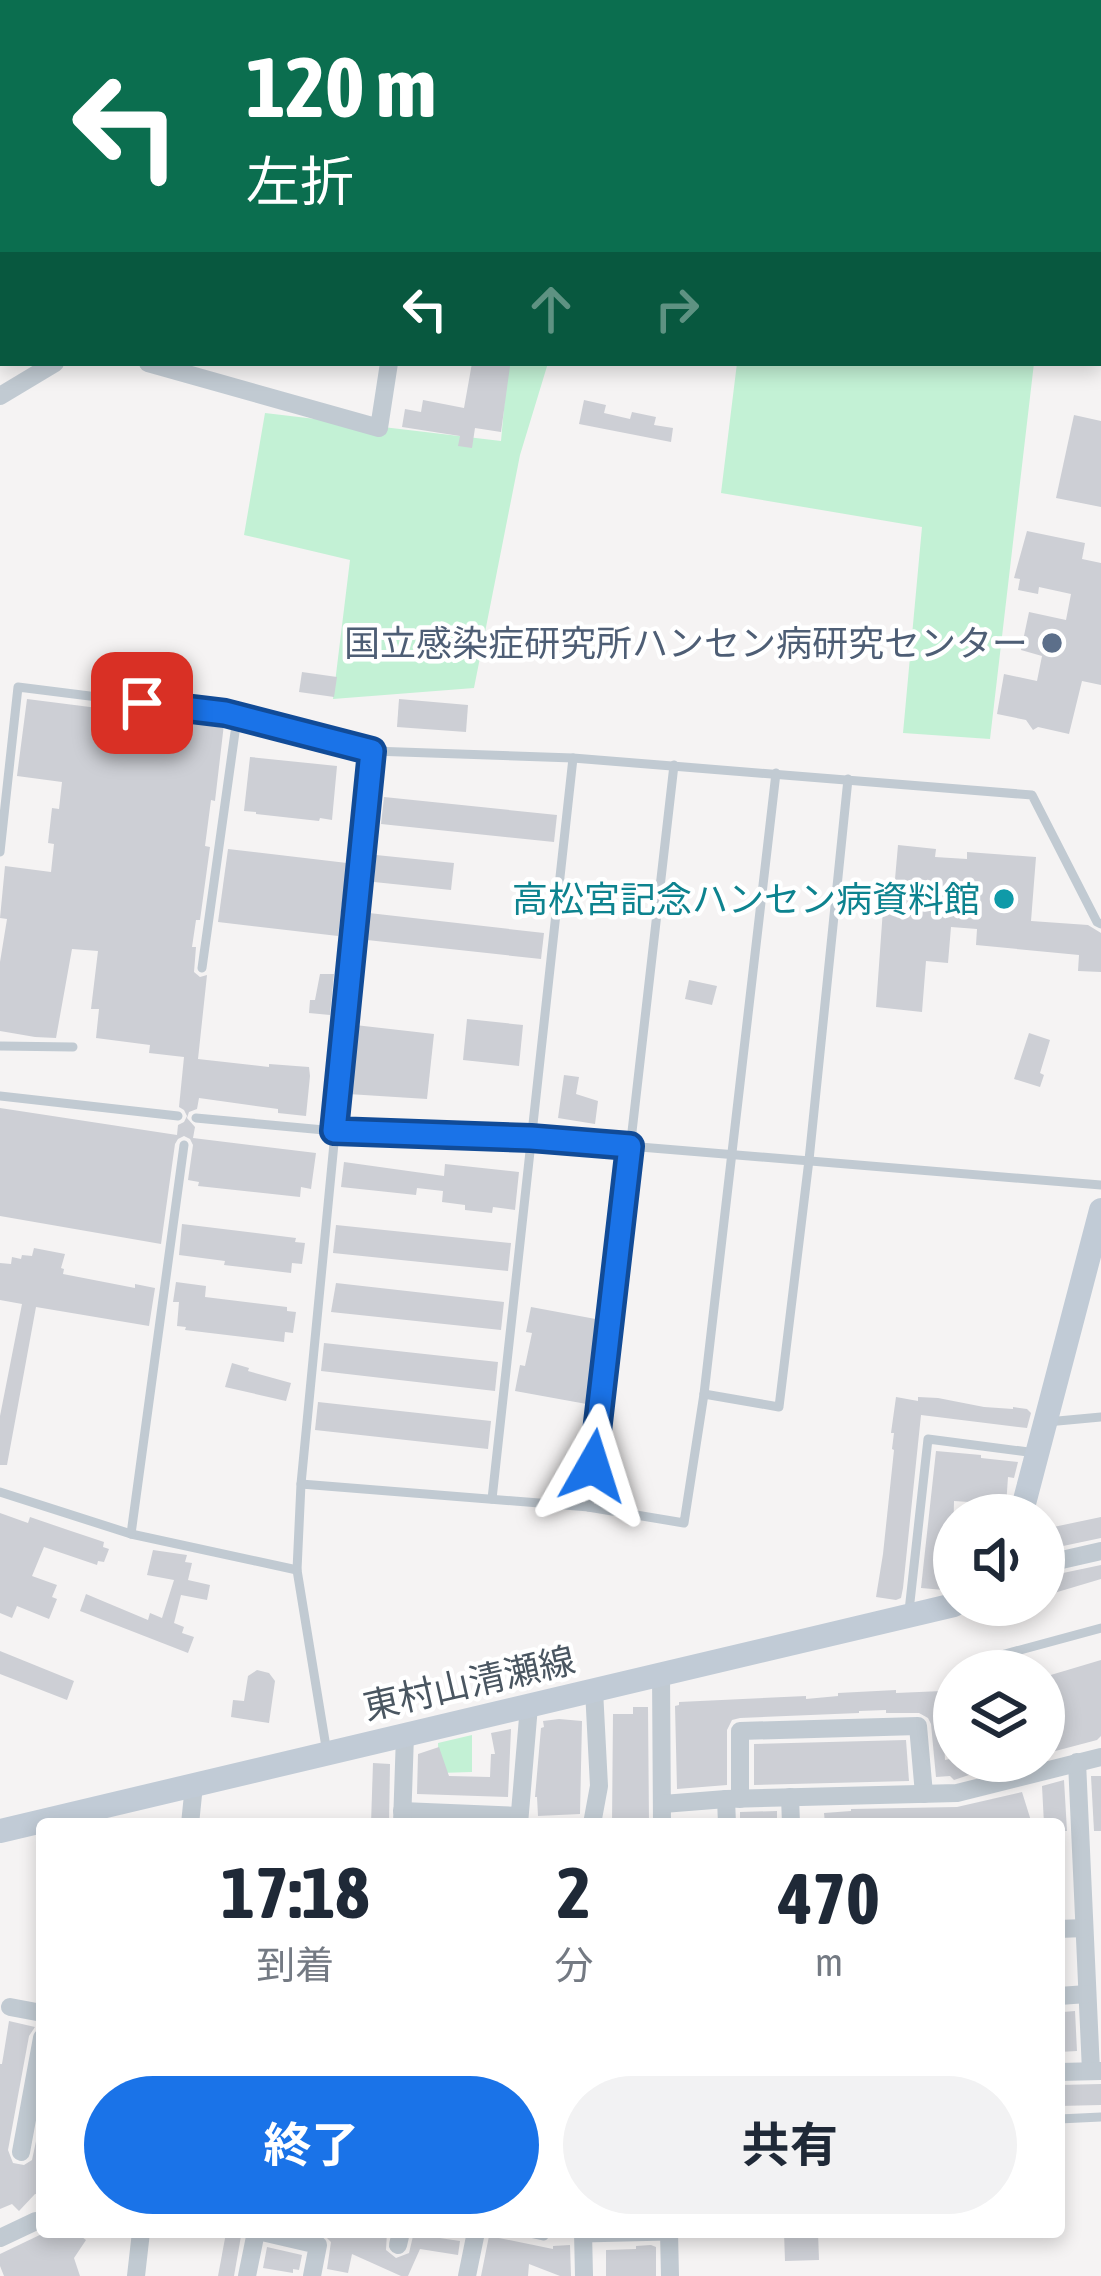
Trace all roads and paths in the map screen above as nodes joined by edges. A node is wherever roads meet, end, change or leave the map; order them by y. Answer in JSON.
{"nodes":[{"id":1,"x":50,"y":366,"type":"edge"},
{"id":2,"x":159,"y":366,"type":"edge"},
{"id":3,"x":389,"y":366,"type":"edge"},
{"id":4,"x":8,"y":392,"type":"edge"},
{"id":5,"x":237,"y":718,"type":"junction"},
{"id":6,"x":372,"y":751,"type":"junction"},
{"id":7,"x":573,"y":758,"type":"junction"},
{"id":8,"x":674,"y":765,"type":"junction"},
{"id":9,"x":776,"y":773,"type":"junction"},
{"id":10,"x":848,"y":779,"type":"junction"},
{"id":11,"x":0,"y":852,"type":"edge"},
{"id":12,"x":1101,"y":924,"type":"edge"},
{"id":13,"x":202,"y":968,"type":"dead end"},
{"id":14,"x":0,"y":1046,"type":"edge"},
{"id":15,"x":73,"y":1048,"type":"dead end"},
{"id":16,"x":0,"y":1096,"type":"edge"},
{"id":17,"x":178,"y":1116,"type":"dead end"},
{"id":18,"x":196,"y":1118,"type":"dead end"},
{"id":19,"x":334,"y":1131,"type":"junction"},
{"id":20,"x":531,"y":1138,"type":"junction"},
{"id":21,"x":184,"y":1145,"type":"dead end"},
{"id":22,"x":630,"y":1146,"type":"junction"},
{"id":23,"x":730,"y":1155,"type":"junction"},
{"id":24,"x":809,"y":1160,"type":"junction"},
{"id":25,"x":1101,"y":1185,"type":"edge"},
{"id":26,"x":1101,"y":1210,"type":"edge"},
{"id":27,"x":1096,"y":1248,"type":"edge"},
{"id":28,"x":704,"y":1394,"type":"junction"},
{"id":29,"x":1101,"y":1417,"type":"edge"},
{"id":30,"x":1044,"y":1423,"type":"junction"},
{"id":31,"x":1036,"y":1454,"type":"junction"},
{"id":32,"x":301,"y":1484,"type":"junction"},
{"id":33,"x":0,"y":1492,"type":"edge"},
{"id":34,"x":1026,"y":1494,"type":"edge"},
{"id":35,"x":492,"y":1499,"type":"junction"},
{"id":36,"x":583,"y":1506,"type":"junction"},
{"id":37,"x":131,"y":1534,"type":"junction"},
{"id":38,"x":1101,"y":1550,"type":"edge"},
{"id":39,"x":1065,"y":1559,"type":"edge"},
{"id":40,"x":297,"y":1570,"type":"junction"},
{"id":41,"x":933,"y":1611,"type":"edge"},
{"id":42,"x":909,"y":1617,"type":"junction"},
{"id":43,"x":1101,"y":1628,"type":"edge"},
{"id":44,"x":1020,"y":1650,"type":"edge"},
{"id":45,"x":662,"y":1673,"type":"junction"},
{"id":46,"x":594,"y":1690,"type":"junction"},
{"id":47,"x":529,"y":1706,"type":"junction"},
{"id":48,"x":405,"y":1735,"type":"junction"},
{"id":49,"x":327,"y":1753,"type":"junction"},
{"id":50,"x":1101,"y":1757,"type":"edge"},
{"id":51,"x":1077,"y":1762,"type":"junction"},
{"id":52,"x":194,"y":1785,"type":"junction"},
{"id":53,"x":924,"y":1794,"type":"junction"},
{"id":54,"x":790,"y":1797,"type":"junction"},
{"id":55,"x":733,"y":1799,"type":"junction"},
{"id":56,"x":663,"y":1814,"type":"edge"},
{"id":57,"x":402,"y":1817,"type":"edge"},
{"id":58,"x":55,"y":1818,"type":"edge"},
{"id":59,"x":191,"y":1818,"type":"edge"},
{"id":60,"x":441,"y":1818,"type":"edge"},
{"id":61,"x":519,"y":1818,"type":"edge"},
{"id":62,"x":593,"y":1818,"type":"edge"},
{"id":63,"x":728,"y":1818,"type":"edge"},
{"id":64,"x":791,"y":1818,"type":"edge"},
{"id":65,"x":36,"y":1822,"type":"edge"},
{"id":66,"x":0,"y":1831,"type":"edge"},
{"id":67,"x":1065,"y":1854,"type":"edge"},
{"id":68,"x":1081,"y":1854,"type":"junction"},
{"id":69,"x":1084,"y":1928,"type":"junction"},
{"id":70,"x":1065,"y":1929,"type":"edge"},
{"id":71,"x":1087,"y":1994,"type":"junction"},
{"id":72,"x":1065,"y":1996,"type":"edge"},
{"id":73,"x":10,"y":2007,"type":"dead end"},
{"id":74,"x":36,"y":2012,"type":"edge"},
{"id":75,"x":36,"y":2071,"type":"edge"},
{"id":76,"x":1096,"y":2071,"type":"edge"},
{"id":77,"x":1065,"y":2072,"type":"edge"},
{"id":78,"x":1101,"y":2117,"type":"edge"},
{"id":79,"x":1065,"y":2119,"type":"edge"},
{"id":80,"x":21,"y":2152,"type":"dead end"},
{"id":81,"x":36,"y":2221,"type":"dead end"},
{"id":82,"x":0,"y":2238,"type":"edge"},
{"id":83,"x":140,"y":2238,"type":"edge"},
{"id":84,"x":257,"y":2238,"type":"edge"},
{"id":85,"x":286,"y":2238,"type":"edge"},
{"id":86,"x":475,"y":2238,"type":"edge"},
{"id":87,"x":583,"y":2238,"type":"edge"},
{"id":88,"x":669,"y":2238,"type":"edge"},
{"id":89,"x":136,"y":2276,"type":"edge"},
{"id":90,"x":247,"y":2276,"type":"edge"},
{"id":91,"x":312,"y":2276,"type":"edge"},
{"id":92,"x":467,"y":2276,"type":"edge"},
{"id":93,"x":584,"y":2276,"type":"edge"},
{"id":94,"x":670,"y":2276,"type":"edge"}],
"edges":[{"from":1,"to":4,"type":"street"},
{"from":2,"to":3,"type":"street"},
{"from":5,"to":6,"type":"lane"},
{"from":5,"to":11,"type":"lane"},
{"from":5,"to":13,"type":"lane"},
{"from":6,"to":7,"type":"lane"},
{"from":6,"to":19,"type":"lane"},
{"from":7,"to":8,"type":"lane"},
{"from":7,"to":20,"type":"lane"},
{"from":8,"to":9,"type":"lane"},
{"from":8,"to":22,"type":"lane"},
{"from":9,"to":10,"type":"lane"},
{"from":9,"to":23,"type":"lane"},
{"from":10,"to":12,"type":"lane"},
{"from":10,"to":24,"type":"lane"},
{"from":14,"to":15,"type":"lane"},
{"from":16,"to":17,"type":"lane"},
{"from":18,"to":19,"type":"lane"},
{"from":19,"to":20,"type":"lane"},
{"from":19,"to":32,"type":"lane"},
{"from":20,"to":22,"type":"lane"},
{"from":20,"to":35,"type":"lane"},
{"from":21,"to":37,"type":"lane"},
{"from":22,"to":23,"type":"lane"},
{"from":22,"to":36,"type":"lane"},
{"from":23,"to":24,"type":"lane"},
{"from":23,"to":28,"type":"lane"},
{"from":24,"to":25,"type":"lane"},
{"from":24,"to":28,"type":"lane"},
{"from":26,"to":27,"type":"main road"},
{"from":27,"to":30,"type":"main road"},
{"from":28,"to":36,"type":"lane"},
{"from":29,"to":30,"type":"lane"},
{"from":30,"to":31,"type":"main road"},
{"from":31,"to":34,"type":"main road"},
{"from":31,"to":42,"type":"lane"},
{"from":32,"to":35,"type":"lane"},
{"from":32,"to":40,"type":"lane"},
{"from":33,"to":37,"type":"lane"},
{"from":35,"to":36,"type":"lane"},
{"from":37,"to":40,"type":"lane"},
{"from":38,"to":39,"type":"street"},
{"from":40,"to":49,"type":"lane"},
{"from":41,"to":42,"type":"main road","name":"東村山清瀬線"},
{"from":42,"to":45,"type":"main road","name":"東村山清瀬線"},
{"from":43,"to":44,"type":"lane"},
{"from":45,"to":46,"type":"main road","name":"東村山清瀬線"},
{"from":45,"to":56,"type":"street"},
{"from":46,"to":47,"type":"main road","name":"東村山清瀬線"},
{"from":46,"to":62,"type":"street"},
{"from":47,"to":48,"type":"main road","name":"東村山清瀬線"},
{"from":47,"to":61,"type":"street"},
{"from":48,"to":49,"type":"main road","name":"東村山清瀬線"},
{"from":48,"to":57,"type":"street"},
{"from":49,"to":52,"type":"main road","name":"東村山清瀬線"},
{"from":50,"to":51,"type":"street"},
{"from":51,"to":53,"type":"street"},
{"from":51,"to":68,"type":"street"},
{"from":52,"to":58,"type":"main road","name":"東村山清瀬線"},
{"from":52,"to":59,"type":"street"},
{"from":53,"to":54,"type":"street"},
{"from":53,"to":55,"type":"street"},
{"from":54,"to":55,"type":"street"},
{"from":54,"to":64,"type":"street"},
{"from":55,"to":56,"type":"street"},
{"from":55,"to":63,"type":"street"},
{"from":57,"to":60,"type":"street"},
{"from":65,"to":66,"type":"main road","name":"東村山清瀬線"},
{"from":67,"to":68,"type":"street"},
{"from":68,"to":69,"type":"street"},
{"from":69,"to":70,"type":"street"},
{"from":69,"to":71,"type":"street"},
{"from":71,"to":72,"type":"street"},
{"from":71,"to":76,"type":"street"},
{"from":73,"to":74,"type":"street"},
{"from":75,"to":80,"type":"street"},
{"from":76,"to":77,"type":"street"},
{"from":78,"to":79,"type":"lane"},
{"from":81,"to":82,"type":"street"},
{"from":83,"to":89,"type":"street"},
{"from":84,"to":90,"type":"street"},
{"from":85,"to":91,"type":"street"},
{"from":86,"to":92,"type":"street"},
{"from":87,"to":93,"type":"street"},
{"from":88,"to":94,"type":"street"}]}
